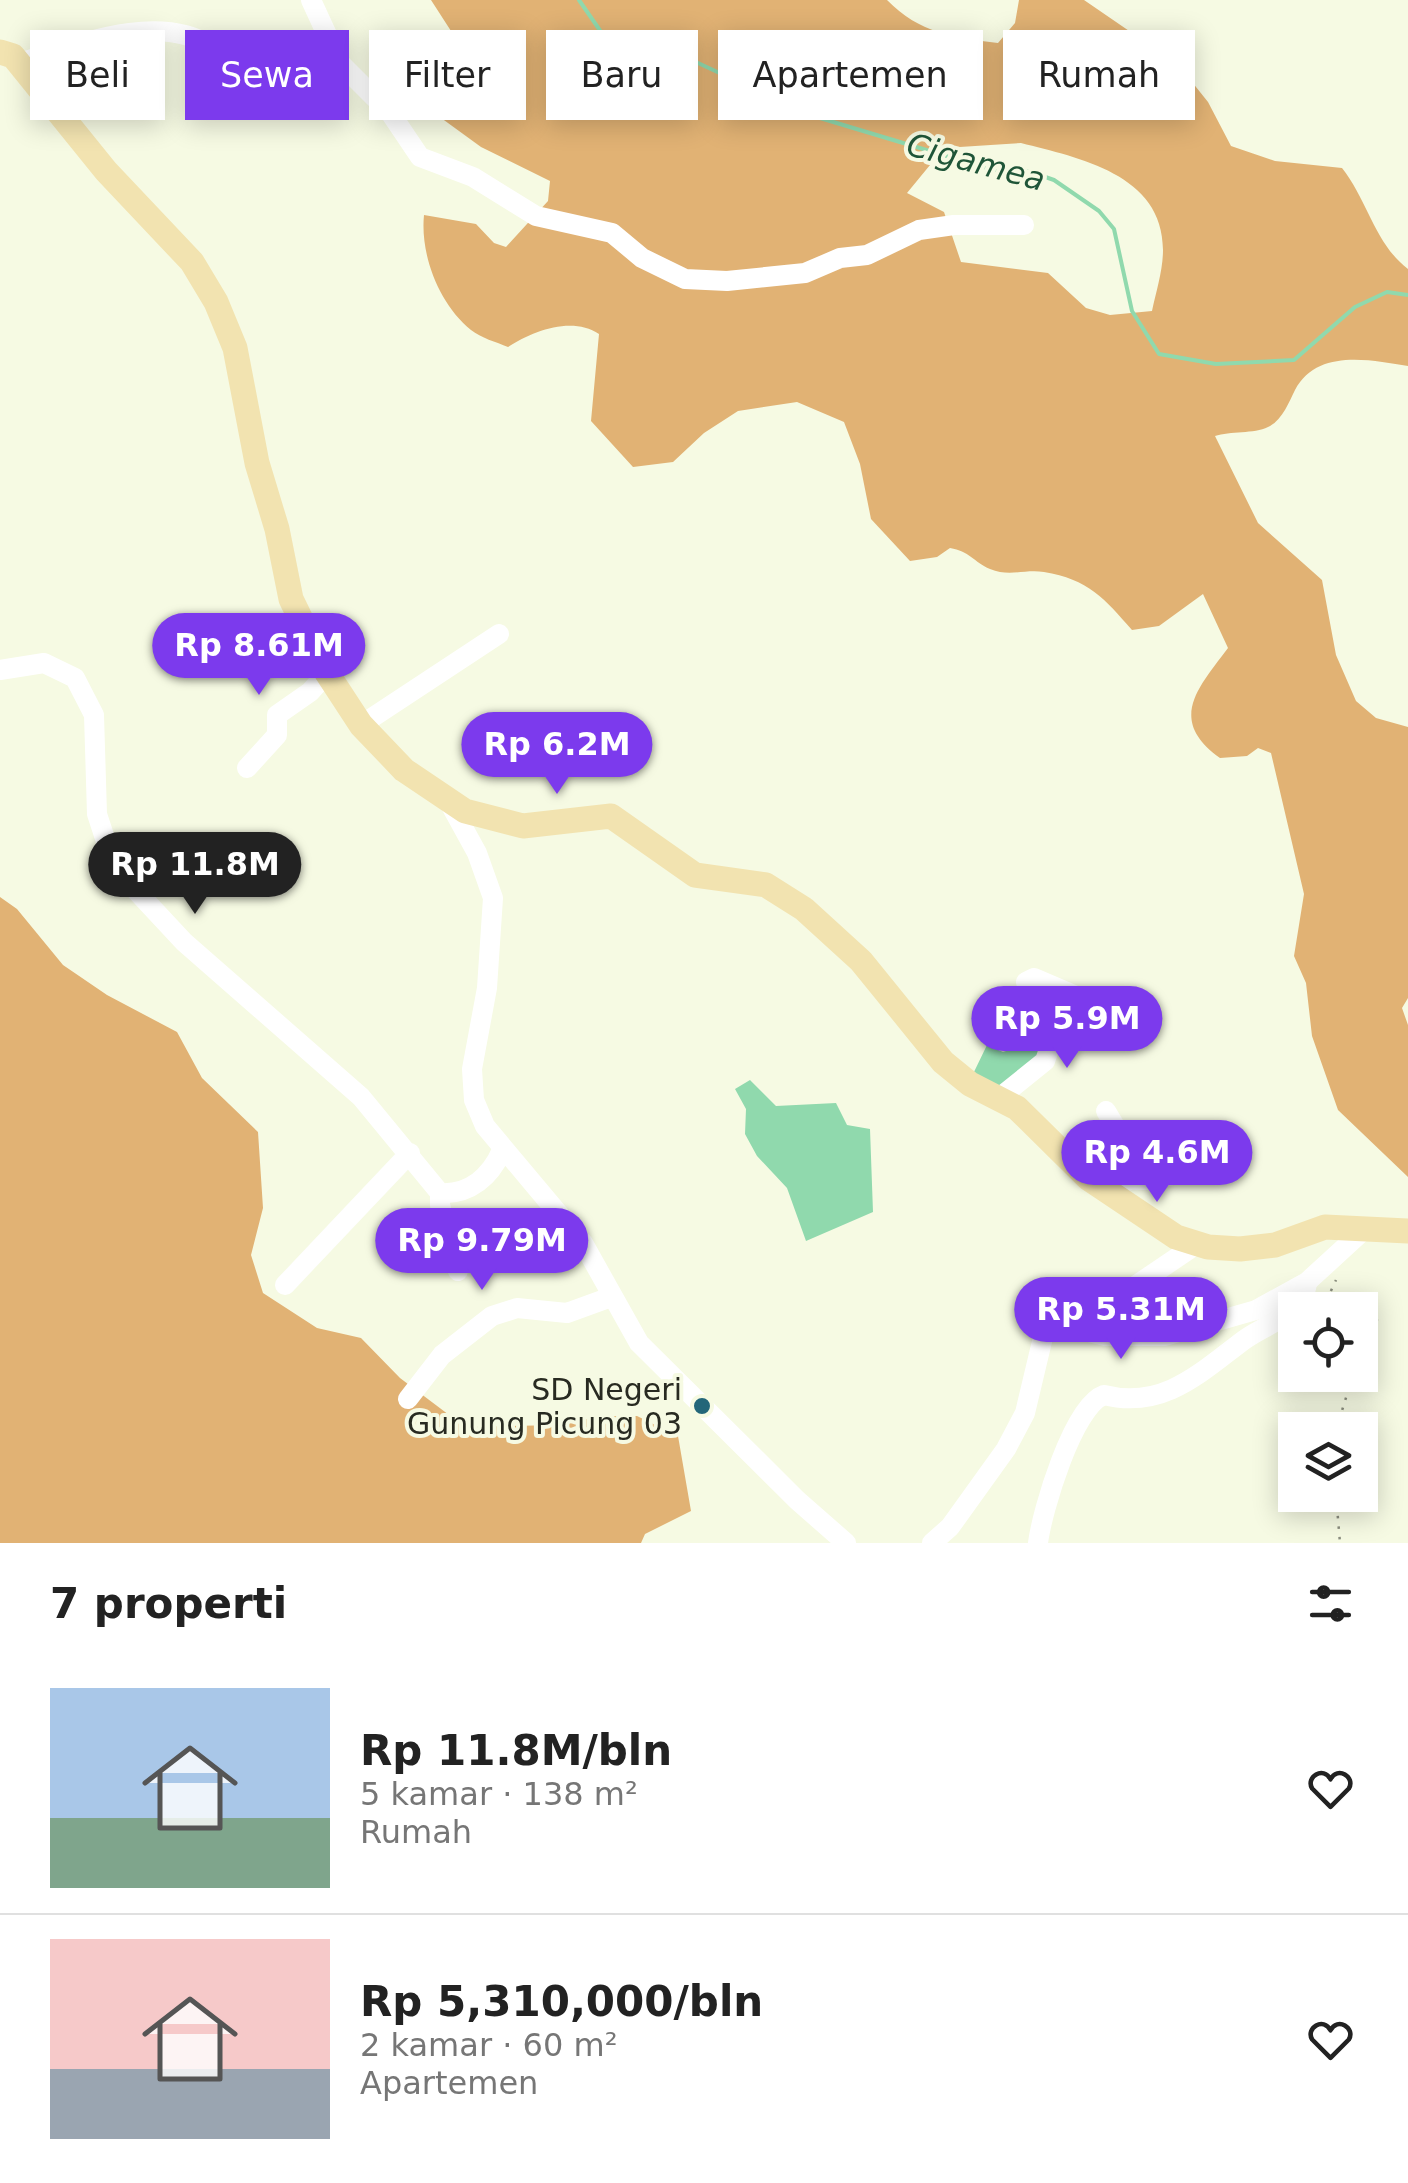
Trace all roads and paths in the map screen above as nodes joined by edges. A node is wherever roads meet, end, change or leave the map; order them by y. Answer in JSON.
{"nodes":[{"id":1,"x":311,"y":0,"type":"edge"},
{"id":2,"x":185,"y":33,"type":"edge"},
{"id":3,"x":9,"y":57,"type":"edge"},
{"id":4,"x":1024,"y":225,"type":"dead end"},
{"id":5,"x":500,"y":634,"type":"dead end"},
{"id":6,"x":0,"y":670,"type":"edge"},
{"id":7,"x":327,"y":673,"type":"junction"},
{"id":8,"x":361,"y":725,"type":"junction"},
{"id":9,"x":247,"y":768,"type":"dead end"},
{"id":10,"x":448,"y":800,"type":"junction"},
{"id":11,"x":1090,"y":1002,"type":"dead end"},
{"id":12,"x":1000,"y":1098,"type":"junction"},
{"id":13,"x":1106,"y":1111,"type":"dead end"},
{"id":14,"x":502,"y":1150,"type":"junction"},
{"id":15,"x":410,"y":1153,"type":"junction"},
{"id":16,"x":1215,"y":1163,"type":"dead end"},
{"id":17,"x":1088,"y":1178,"type":"junction"},
{"id":18,"x":1127,"y":1182,"type":"junction"},
{"id":19,"x":440,"y":1193,"type":"junction"},
{"id":20,"x":1367,"y":1227,"type":"junction"},
{"id":21,"x":1408,"y":1231,"type":"edge"},
{"id":22,"x":1197,"y":1244,"type":"junction"},
{"id":23,"x":458,"y":1271,"type":"dead end"},
{"id":24,"x":1307,"y":1282,"type":"junction"},
{"id":25,"x":285,"y":1285,"type":"dead end"},
{"id":26,"x":611,"y":1298,"type":"junction"},
{"id":27,"x":1073,"y":1328,"type":"junction"},
{"id":28,"x":408,"y":1398,"type":"dead end"},
{"id":29,"x":1337,"y":1512,"type":"edge"},
{"id":30,"x":846,"y":1543,"type":"edge"},
{"id":31,"x":932,"y":1543,"type":"edge"},
{"id":32,"x":1038,"y":1543,"type":"edge"},
{"id":33,"x":1340,"y":1543,"type":"edge"}],
"edges":[{"from":1,"to":4,"type":"street"},
{"from":2,"to":3,"type":"street"},
{"from":3,"to":7,"type":"main road"},
{"from":5,"to":8,"type":"street"},
{"from":6,"to":15,"type":"street"},
{"from":7,"to":8,"type":"main road"},
{"from":7,"to":9,"type":"street"},
{"from":8,"to":10,"type":"main road"},
{"from":10,"to":12,"type":"main road"},
{"from":10,"to":14,"type":"street"},
{"from":11,"to":12,"type":"street"},
{"from":12,"to":17,"type":"main road"},
{"from":13,"to":18,"type":"street"},
{"from":14,"to":19,"type":"street"},
{"from":14,"to":26,"type":"street"},
{"from":15,"to":19,"type":"street"},
{"from":15,"to":25,"type":"street"},
{"from":16,"to":18,"type":"street"},
{"from":17,"to":18,"type":"street"},
{"from":17,"to":22,"type":"main road"},
{"from":19,"to":23,"type":"street"},
{"from":20,"to":21,"type":"main road"},
{"from":20,"to":22,"type":"main road"},
{"from":20,"to":24,"type":"street"},
{"from":22,"to":27,"type":"street"},
{"from":24,"to":27,"type":"street"},
{"from":24,"to":32,"type":"street"},
{"from":26,"to":28,"type":"street"},
{"from":26,"to":30,"type":"street"},
{"from":27,"to":31,"type":"street"},
{"from":29,"to":33,"type":"path"}]}
